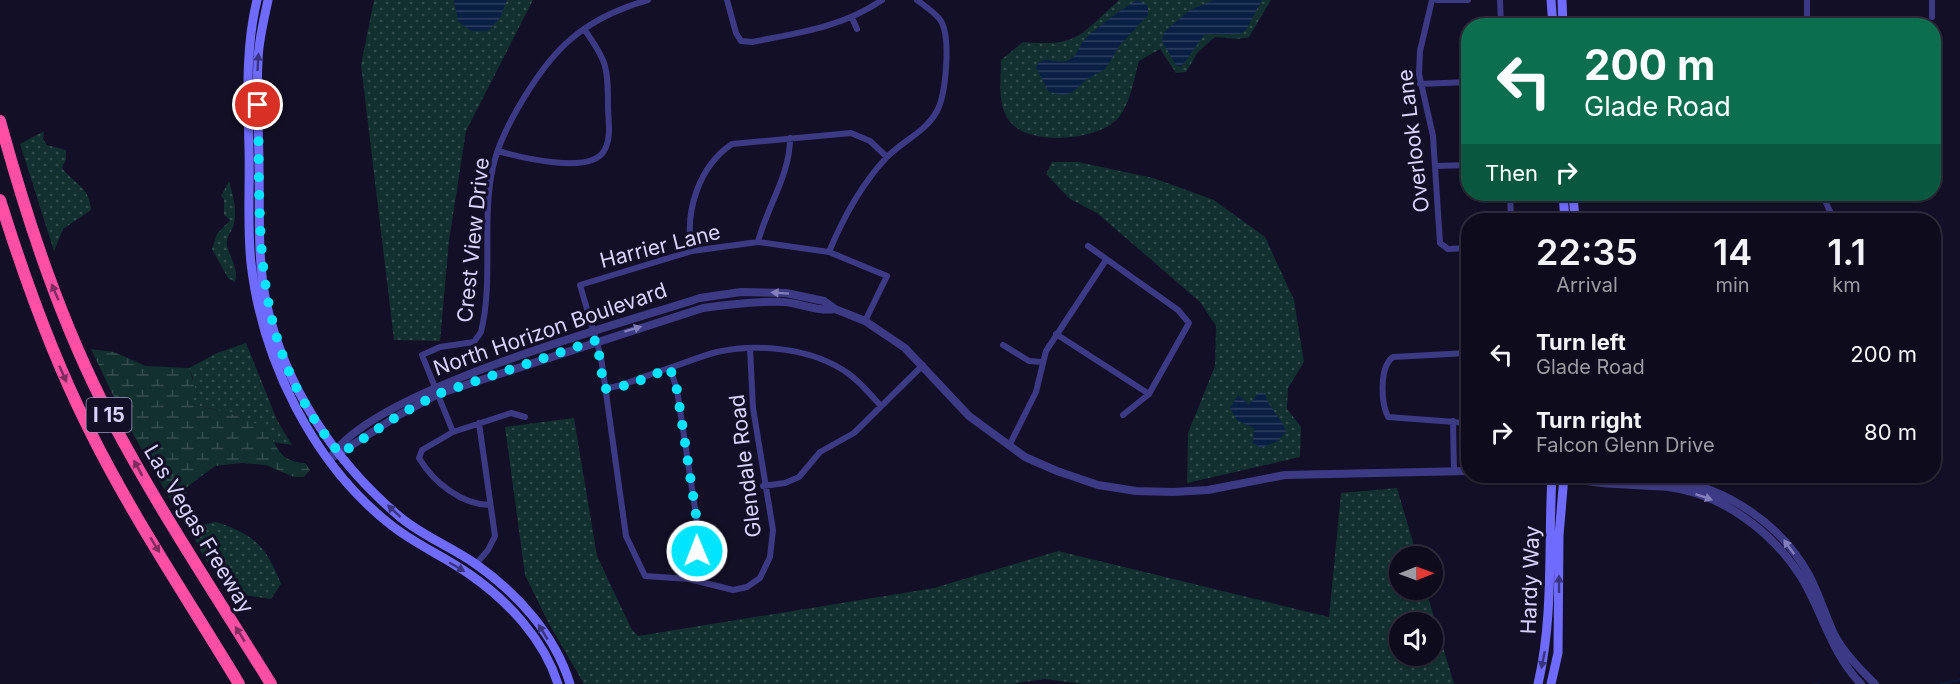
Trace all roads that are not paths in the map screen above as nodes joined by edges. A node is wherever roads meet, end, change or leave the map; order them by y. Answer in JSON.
{"nodes":[{"id":1,"x":257,"y":0,"type":"edge"},
{"id":2,"x":268,"y":0,"type":"edge"},
{"id":3,"x":648,"y":0,"type":"edge"},
{"id":4,"x":727,"y":0,"type":"edge"},
{"id":5,"x":882,"y":0,"type":"edge"},
{"id":6,"x":917,"y":0,"type":"edge"},
{"id":7,"x":1432,"y":0,"type":"edge"},
{"id":8,"x":1437,"y":0,"type":"edge"},
{"id":9,"x":1468,"y":0,"type":"edge"},
{"id":10,"x":1500,"y":0,"type":"edge"},
{"id":11,"x":1551,"y":0,"type":"edge"},
{"id":12,"x":1562,"y":0,"type":"edge"},
{"id":13,"x":1807,"y":0,"type":"edge"},
{"id":14,"x":1932,"y":0,"type":"edge"},
{"id":15,"x":1932,"y":17,"type":"dead end"},
{"id":16,"x":852,"y":18,"type":"junction"},
{"id":17,"x":1501,"y":18,"type":"edge"},
{"id":18,"x":1552,"y":18,"type":"edge"},
{"id":19,"x":1563,"y":18,"type":"edge"},
{"id":20,"x":1807,"y":18,"type":"edge"},
{"id":21,"x":584,"y":29,"type":"junction"},
{"id":22,"x":857,"y":29,"type":"dead end"},
{"id":23,"x":1461,"y":82,"type":"edge"},
{"id":24,"x":1420,"y":84,"type":"junction"},
{"id":25,"x":0,"y":122,"type":"edge"},
{"id":26,"x":790,"y":138,"type":"junction"},
{"id":27,"x":498,"y":151,"type":"junction"},
{"id":28,"x":887,"y":157,"type":"junction"},
{"id":29,"x":1461,"y":165,"type":"edge"},
{"id":30,"x":1437,"y":166,"type":"junction"},
{"id":31,"x":0,"y":200,"type":"edge"},
{"id":32,"x":758,"y":242,"type":"junction"},
{"id":33,"x":1088,"y":246,"type":"dead end"},
{"id":34,"x":1461,"y":248,"type":"edge"},
{"id":35,"x":692,"y":251,"type":"junction"},
{"id":36,"x":829,"y":252,"type":"junction"},
{"id":37,"x":1106,"y":260,"type":"junction"},
{"id":38,"x":865,"y":321,"type":"junction"},
{"id":39,"x":1056,"y":334,"type":"junction"},
{"id":40,"x":595,"y":336,"type":"junction"},
{"id":41,"x":1003,"y":345,"type":"dead end"},
{"id":42,"x":750,"y":348,"type":"junction"},
{"id":43,"x":1461,"y":353,"type":"edge"},
{"id":44,"x":1042,"y":362,"type":"junction"},
{"id":45,"x":923,"y":365,"type":"junction"},
{"id":46,"x":670,"y":368,"type":"junction"},
{"id":47,"x":604,"y":389,"type":"junction"},
{"id":48,"x":436,"y":391,"type":"junction"},
{"id":49,"x":1149,"y":394,"type":"junction"},
{"id":50,"x":881,"y":406,"type":"junction"},
{"id":51,"x":1124,"y":415,"type":"dead end"},
{"id":52,"x":525,"y":417,"type":"dead end"},
{"id":53,"x":1453,"y":421,"type":"junction"},
{"id":54,"x":1461,"y":422,"type":"edge"},
{"id":55,"x":478,"y":423,"type":"junction"},
{"id":56,"x":453,"y":432,"type":"junction"},
{"id":57,"x":1009,"y":446,"type":"junction"},
{"id":58,"x":338,"y":451,"type":"junction"},
{"id":59,"x":330,"y":459,"type":"junction"},
{"id":60,"x":1454,"y":471,"type":"junction"},
{"id":61,"x":1461,"y":471,"type":"edge"},
{"id":62,"x":1553,"y":483,"type":"edge"},
{"id":63,"x":1564,"y":483,"type":"edge"},
{"id":64,"x":1614,"y":483,"type":"edge"},
{"id":65,"x":1686,"y":483,"type":"edge"},
{"id":66,"x":764,"y":486,"type":"junction"},
{"id":67,"x":490,"y":504,"type":"junction"},
{"id":68,"x":476,"y":564,"type":"junction"},
{"id":69,"x":689,"y":579,"type":"junction"},
{"id":70,"x":239,"y":684,"type":"edge"},
{"id":71,"x":271,"y":684,"type":"edge"},
{"id":72,"x":558,"y":684,"type":"edge"},
{"id":73,"x":570,"y":684,"type":"edge"},
{"id":74,"x":1538,"y":684,"type":"edge"},
{"id":75,"x":1551,"y":684,"type":"edge"},
{"id":76,"x":1861,"y":684,"type":"edge"},
{"id":77,"x":1875,"y":684,"type":"edge"}],
"edges":[{"from":1,"to":59,"type":"main road"},
{"from":58,"to":2,"type":"main road","one_way":true},
{"from":3,"to":21,"type":"street","name":"Crest View Drive"},
{"from":4,"to":16,"type":"street"},
{"from":5,"to":16,"type":"street"},
{"from":6,"to":28,"type":"street"},
{"from":7,"to":24,"type":"street","name":"Overlook Lane"},
{"from":8,"to":9,"type":"street"},
{"from":10,"to":17,"type":"street"},
{"from":11,"to":18,"type":"main road"},
{"from":12,"to":19,"type":"main road"},
{"from":13,"to":20,"type":"street"},
{"from":14,"to":15,"type":"street"},
{"from":16,"to":22,"type":"street"},
{"from":21,"to":27,"type":"street","name":"Crest View Drive"},
{"from":21,"to":27,"type":"street"},
{"from":23,"to":24,"type":"street"},
{"from":24,"to":30,"type":"street","name":"Overlook Lane"},
{"from":71,"to":25,"type":"highway","name":"Las Vegas Freeway","number":"I 15","one_way":true},
{"from":26,"to":28,"type":"street"},
{"from":26,"to":32,"type":"street"},
{"from":26,"to":35,"type":"street"},
{"from":27,"to":48,"type":"street","name":"Crest View Drive"},
{"from":28,"to":36,"type":"street"},
{"from":29,"to":30,"type":"street"},
{"from":30,"to":34,"type":"street","name":"Overlook Lane"},
{"from":31,"to":70,"type":"highway","number":"I 15","one_way":true},
{"from":32,"to":35,"type":"street","name":"Harrier Lane"},
{"from":32,"to":36,"type":"street","name":"Harrier Lane"},
{"from":33,"to":37,"type":"street"},
{"from":35,"to":40,"type":"street","name":"Harrier Lane"},
{"from":36,"to":38,"type":"street","name":"Harrier Lane"},
{"from":37,"to":39,"type":"street"},
{"from":37,"to":49,"type":"street"},
{"from":38,"to":40,"type":"street","name":"North Horizon Boulevard"},
{"from":38,"to":45,"type":"street","name":"North Horizon Boulevard"},
{"from":39,"to":44,"type":"street"},
{"from":39,"to":49,"type":"street"},
{"from":40,"to":47,"type":"street"},
{"from":40,"to":48,"type":"street","name":"North Horizon Boulevard"},
{"from":41,"to":44,"type":"street"},
{"from":42,"to":46,"type":"street"},
{"from":42,"to":50,"type":"street"},
{"from":42,"to":66,"type":"street","name":"Glendale Road"},
{"from":43,"to":53,"type":"street"},
{"from":44,"to":57,"type":"street"},
{"from":45,"to":50,"type":"street"},
{"from":45,"to":57,"type":"street","name":"North Horizon Boulevard"},
{"from":46,"to":47,"type":"street"},
{"from":46,"to":69,"type":"street"},
{"from":47,"to":69,"type":"street"},
{"from":48,"to":56,"type":"street","name":"Crest View Drive"},
{"from":48,"to":58,"type":"street","name":"North Horizon Boulevard"},
{"from":49,"to":51,"type":"street"},
{"from":50,"to":66,"type":"street"},
{"from":52,"to":55,"type":"street"},
{"from":53,"to":54,"type":"street"},
{"from":53,"to":60,"type":"street"},
{"from":55,"to":56,"type":"street"},
{"from":55,"to":67,"type":"street"},
{"from":56,"to":67,"type":"street"},
{"from":57,"to":60,"type":"street","name":"North Horizon Boulevard"},
{"from":58,"to":59,"type":"street","name":"North Horizon Boulevard"},
{"from":68,"to":58,"type":"main road","one_way":true},
{"from":59,"to":72,"type":"main road","one_way":true},
{"from":60,"to":61,"type":"street","name":"North Horizon Boulevard"},
{"from":62,"to":74,"type":"main road","name":"Hardy Way","one_way":true},
{"from":75,"to":63,"type":"main road","name":"Hardy Way","one_way":true},
{"from":64,"to":76,"type":"street","one_way":true},
{"from":77,"to":65,"type":"street","one_way":true},
{"from":66,"to":69,"type":"street","name":"Glendale Road"},
{"from":67,"to":68,"type":"street"},
{"from":73,"to":68,"type":"main road","one_way":true}]}
